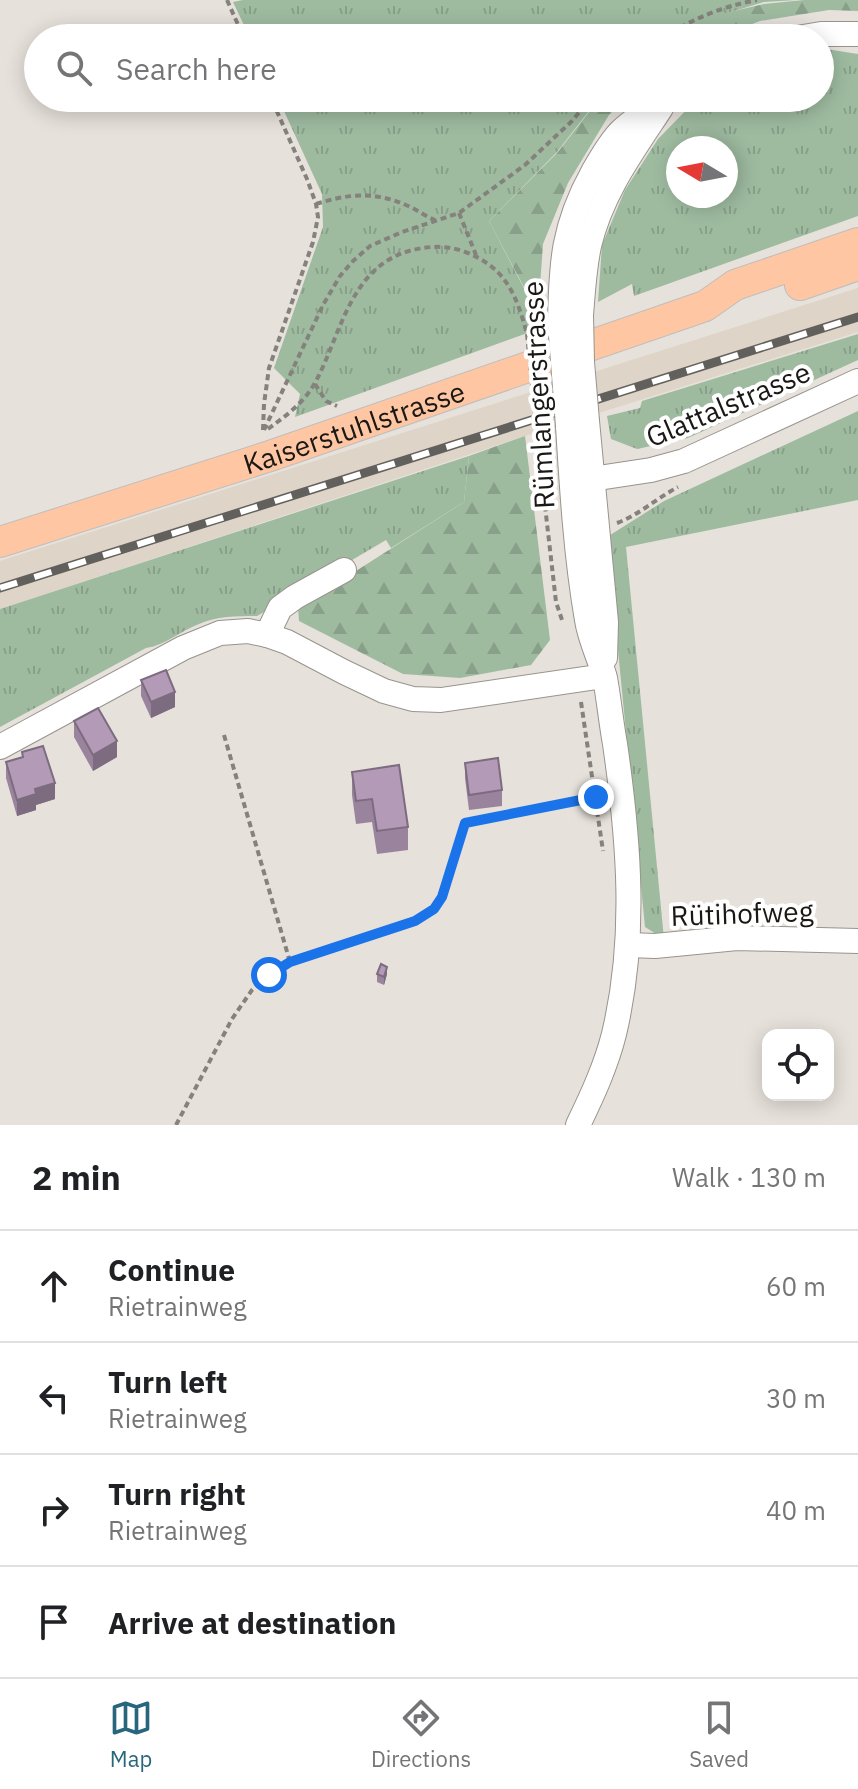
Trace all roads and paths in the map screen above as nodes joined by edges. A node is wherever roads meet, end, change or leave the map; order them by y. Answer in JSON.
{"nodes":[{"id":1,"x":227,"y":0,"type":"edge"},
{"id":2,"x":757,"y":0,"type":"edge"},
{"id":3,"x":238,"y":24,"type":"edge"},
{"id":4,"x":684,"y":24,"type":"edge"},
{"id":5,"x":834,"y":34,"type":"edge"},
{"id":6,"x":858,"y":34,"type":"edge"},
{"id":7,"x":277,"y":112,"type":"edge"},
{"id":8,"x":579,"y":112,"type":"edge"},
{"id":9,"x":644,"y":112,"type":"edge"},
{"id":10,"x":316,"y":204,"type":"junction"},
{"id":11,"x":459,"y":213,"type":"junction"},
{"id":12,"x":437,"y":221,"type":"junction"},
{"id":13,"x":858,"y":243,"type":"edge"},
{"id":14,"x":476,"y":256,"type":"junction"},
{"id":15,"x":858,"y":265,"type":"edge"},
{"id":16,"x":705,"y":306,"type":"junction"},
{"id":17,"x":858,"y":381,"type":"edge"},
{"id":18,"x":315,"y":384,"type":"junction"},
{"id":19,"x":343,"y":407,"type":"dead end"},
{"id":20,"x":263,"y":433,"type":"junction"},
{"id":21,"x":583,"y":481,"type":"junction"},
{"id":22,"x":0,"y":542,"type":"edge"},
{"id":23,"x":344,"y":570,"type":"dead end"},
{"id":24,"x":566,"y":631,"type":"dead end"},
{"id":25,"x":267,"y":635,"type":"junction"},
{"id":26,"x":604,"y":676,"type":"junction"},
{"id":27,"x":578,"y":680,"type":"junction"},
{"id":28,"x":224,"y":735,"type":"dead end"},
{"id":29,"x":0,"y":747,"type":"edge"},
{"id":30,"x":622,"y":794,"type":"junction"},
{"id":31,"x":596,"y":797,"type":"junction"},
{"id":32,"x":603,"y":857,"type":"dead end"},
{"id":33,"x":858,"y":941,"type":"edge"},
{"id":34,"x":629,"y":945,"type":"junction"},
{"id":35,"x":290,"y":962,"type":"junction"},
{"id":36,"x":176,"y":1125,"type":"edge"},
{"id":37,"x":578,"y":1125,"type":"edge"}],
"edges":[{"from":1,"to":3,"type":"path"},
{"from":2,"to":4,"type":"path"},
{"from":5,"to":6,"type":"street"},
{"from":7,"to":10,"type":"path"},
{"from":8,"to":11,"type":"path"},
{"from":9,"to":21,"type":"street","name":"Rümlangerstrasse","bridge":true},
{"from":10,"to":12,"type":"path"},
{"from":10,"to":20,"type":"path"},
{"from":11,"to":12,"type":"path"},
{"from":11,"to":14,"type":"path"},
{"from":12,"to":20,"type":"path"},
{"from":13,"to":16,"type":"main road","name":"Kaiserstuhlstrasse"},
{"from":14,"to":18,"type":"path"},
{"from":14,"to":24,"type":"path","bridge":true},
{"from":15,"to":16,"type":"main road","name":"Kaiserstuhlstrasse"},
{"from":16,"to":22,"type":"main road","name":"Kaiserstuhlstrasse"},
{"from":17,"to":21,"type":"street","name":"Glattalstrasse"},
{"from":18,"to":19,"type":"path"},
{"from":18,"to":20,"type":"path"},
{"from":21,"to":26,"type":"street","name":"Rümlangerstrasse"},
{"from":23,"to":25,"type":"street"},
{"from":25,"to":27,"type":"street"},
{"from":25,"to":29,"type":"street"},
{"from":26,"to":27,"type":"street"},
{"from":26,"to":30,"type":"street","name":"Rümlangerstrasse"},
{"from":27,"to":31,"type":"path"},
{"from":28,"to":35,"type":"path"},
{"from":30,"to":31,"type":"path"},
{"from":30,"to":34,"type":"street","name":"Rümlangerstrasse"},
{"from":31,"to":32,"type":"path"},
{"from":31,"to":35,"type":"path"},
{"from":33,"to":34,"type":"street","name":"Rütihofweg"},
{"from":34,"to":37,"type":"street","name":"Rümlangerstrasse"},
{"from":35,"to":36,"type":"path"}]}
